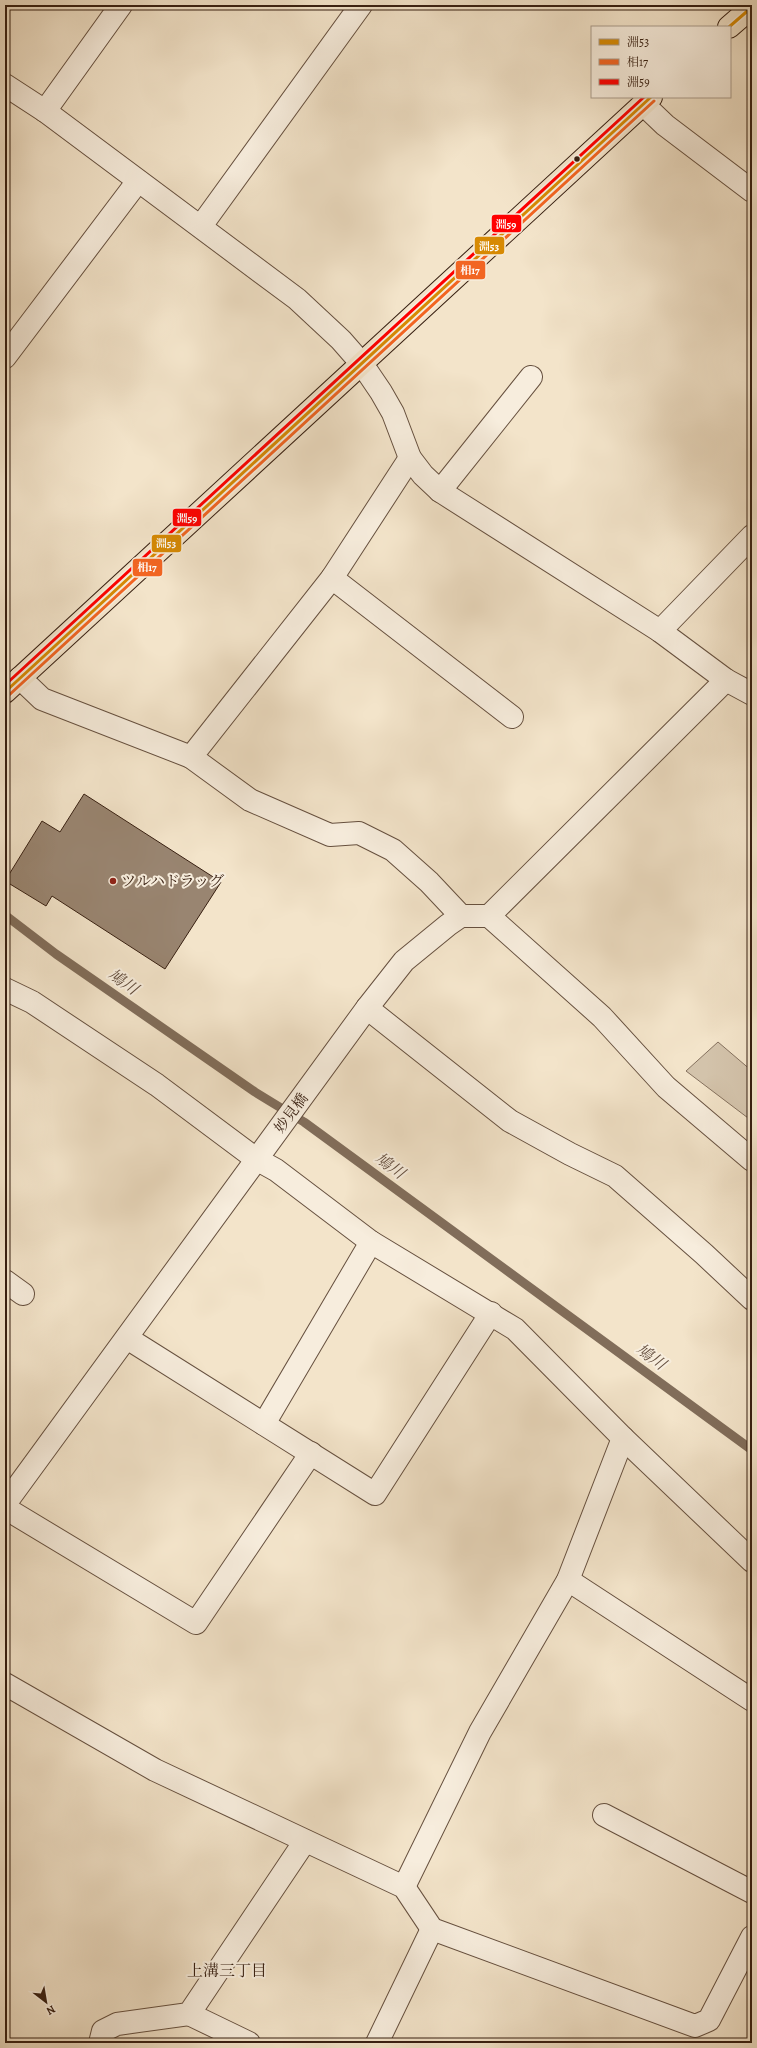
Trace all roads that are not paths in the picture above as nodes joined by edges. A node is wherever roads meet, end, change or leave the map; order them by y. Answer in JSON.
{"nodes":[{"id":1,"x":121,"y":5,"type":"edge"},
{"id":2,"x":362,"y":5,"type":"edge"},
{"id":3,"x":752,"y":7,"type":"edge"},
{"id":4,"x":730,"y":26,"type":"edge"},
{"id":5,"x":7,"y":89,"type":"edge"},
{"id":6,"x":647,"y":101,"type":"edge"},
{"id":7,"x":45,"y":111,"type":"junction"},
{"id":8,"x":138,"y":181,"type":"junction"},
{"id":9,"x":749,"y":183,"type":"edge"},
{"id":10,"x":201,"y":226,"type":"junction"},
{"id":11,"x":5,"y":357,"type":"edge"},
{"id":12,"x":362,"y":364,"type":"junction"},
{"id":13,"x":531,"y":377,"type":"dead end"},
{"id":14,"x":410,"y":458,"type":"junction"},
{"id":15,"x":440,"y":491,"type":"junction"},
{"id":16,"x":752,"y":536,"type":"edge"},
{"id":17,"x":332,"y":578,"type":"junction"},
{"id":18,"x":660,"y":631,"type":"junction"},
{"id":19,"x":726,"y":680,"type":"junction"},
{"id":20,"x":12,"y":685,"type":"edge"},
{"id":21,"x":752,"y":694,"type":"edge"},
{"id":22,"x":512,"y":717,"type":"dead end"},
{"id":23,"x":191,"y":757,"type":"junction"},
{"id":24,"x":461,"y":916,"type":"junction"},
{"id":25,"x":489,"y":916,"type":"junction"},
{"id":26,"x":5,"y":989,"type":"edge"},
{"id":27,"x":367,"y":1008,"type":"junction"},
{"id":28,"x":261,"y":1153,"type":"junction"},
{"id":29,"x":752,"y":1160,"type":"edge"},
{"id":30,"x":371,"y":1242,"type":"junction"},
{"id":31,"x":5,"y":1281,"type":"edge"},
{"id":32,"x":23,"y":1294,"type":"dead end"},
{"id":33,"x":752,"y":1300,"type":"edge"},
{"id":34,"x":491,"y":1313,"type":"junction"},
{"id":35,"x":127,"y":1338,"type":"junction"},
{"id":36,"x":264,"y":1424,"type":"junction"},
{"id":37,"x":623,"y":1438,"type":"junction"},
{"id":38,"x":311,"y":1453,"type":"junction"},
{"id":39,"x":5,"y":1504,"type":"edge"},
{"id":40,"x":5,"y":1508,"type":"edge"},
{"id":41,"x":752,"y":1561,"type":"edge"},
{"id":42,"x":568,"y":1580,"type":"junction"},
{"id":43,"x":5,"y":1684,"type":"edge"},
{"id":44,"x":752,"y":1700,"type":"edge"},
{"id":45,"x":604,"y":1816,"type":"dead end"},
{"id":46,"x":304,"y":1841,"type":"junction"},
{"id":47,"x":404,"y":1887,"type":"junction"},
{"id":48,"x":752,"y":1892,"type":"edge"},
{"id":49,"x":432,"y":1929,"type":"junction"},
{"id":50,"x":752,"y":1937,"type":"edge"},
{"id":51,"x":190,"y":2014,"type":"junction"},
{"id":52,"x":100,"y":2043,"type":"edge"},
{"id":53,"x":249,"y":2043,"type":"edge"},
{"id":54,"x":377,"y":2043,"type":"edge"}],
"edges":[{"from":1,"to":7,"type":"street"},
{"from":2,"to":10,"type":"street"},
{"from":3,"to":4,"type":"main road"},
{"from":5,"to":7,"type":"street"},
{"from":6,"to":9,"type":"street"},
{"from":6,"to":12,"type":"main road"},
{"from":7,"to":8,"type":"street"},
{"from":8,"to":10,"type":"street"},
{"from":8,"to":11,"type":"street"},
{"from":10,"to":12,"type":"street"},
{"from":12,"to":14,"type":"street"},
{"from":12,"to":20,"type":"main road"},
{"from":13,"to":15,"type":"street"},
{"from":14,"to":15,"type":"street"},
{"from":14,"to":17,"type":"street"},
{"from":15,"to":18,"type":"street"},
{"from":16,"to":18,"type":"street"},
{"from":17,"to":22,"type":"street"},
{"from":17,"to":23,"type":"street"},
{"from":18,"to":19,"type":"street"},
{"from":19,"to":21,"type":"street"},
{"from":19,"to":25,"type":"street"},
{"from":20,"to":23,"type":"street"},
{"from":23,"to":24,"type":"street"},
{"from":24,"to":25,"type":"street"},
{"from":24,"to":27,"type":"street","name":"妙見橋"},
{"from":25,"to":29,"type":"street"},
{"from":26,"to":28,"type":"street"},
{"from":27,"to":28,"type":"street","name":"妙見橋"},
{"from":27,"to":33,"type":"street"},
{"from":28,"to":30,"type":"street"},
{"from":28,"to":35,"type":"street","name":"妙見橋"},
{"from":30,"to":34,"type":"street"},
{"from":30,"to":36,"type":"street"},
{"from":31,"to":32,"type":"street"},
{"from":34,"to":37,"type":"street"},
{"from":34,"to":38,"type":"street"},
{"from":35,"to":36,"type":"street"},
{"from":35,"to":39,"type":"street","name":"妙見橋"},
{"from":36,"to":38,"type":"street"},
{"from":37,"to":41,"type":"street"},
{"from":37,"to":42,"type":"street"},
{"from":38,"to":40,"type":"street"},
{"from":42,"to":44,"type":"street"},
{"from":42,"to":47,"type":"street"},
{"from":43,"to":46,"type":"street"},
{"from":45,"to":48,"type":"street"},
{"from":46,"to":47,"type":"street"},
{"from":46,"to":51,"type":"street"},
{"from":47,"to":49,"type":"street"},
{"from":49,"to":50,"type":"street"},
{"from":49,"to":54,"type":"street"},
{"from":51,"to":52,"type":"street"},
{"from":51,"to":53,"type":"street"}]}
